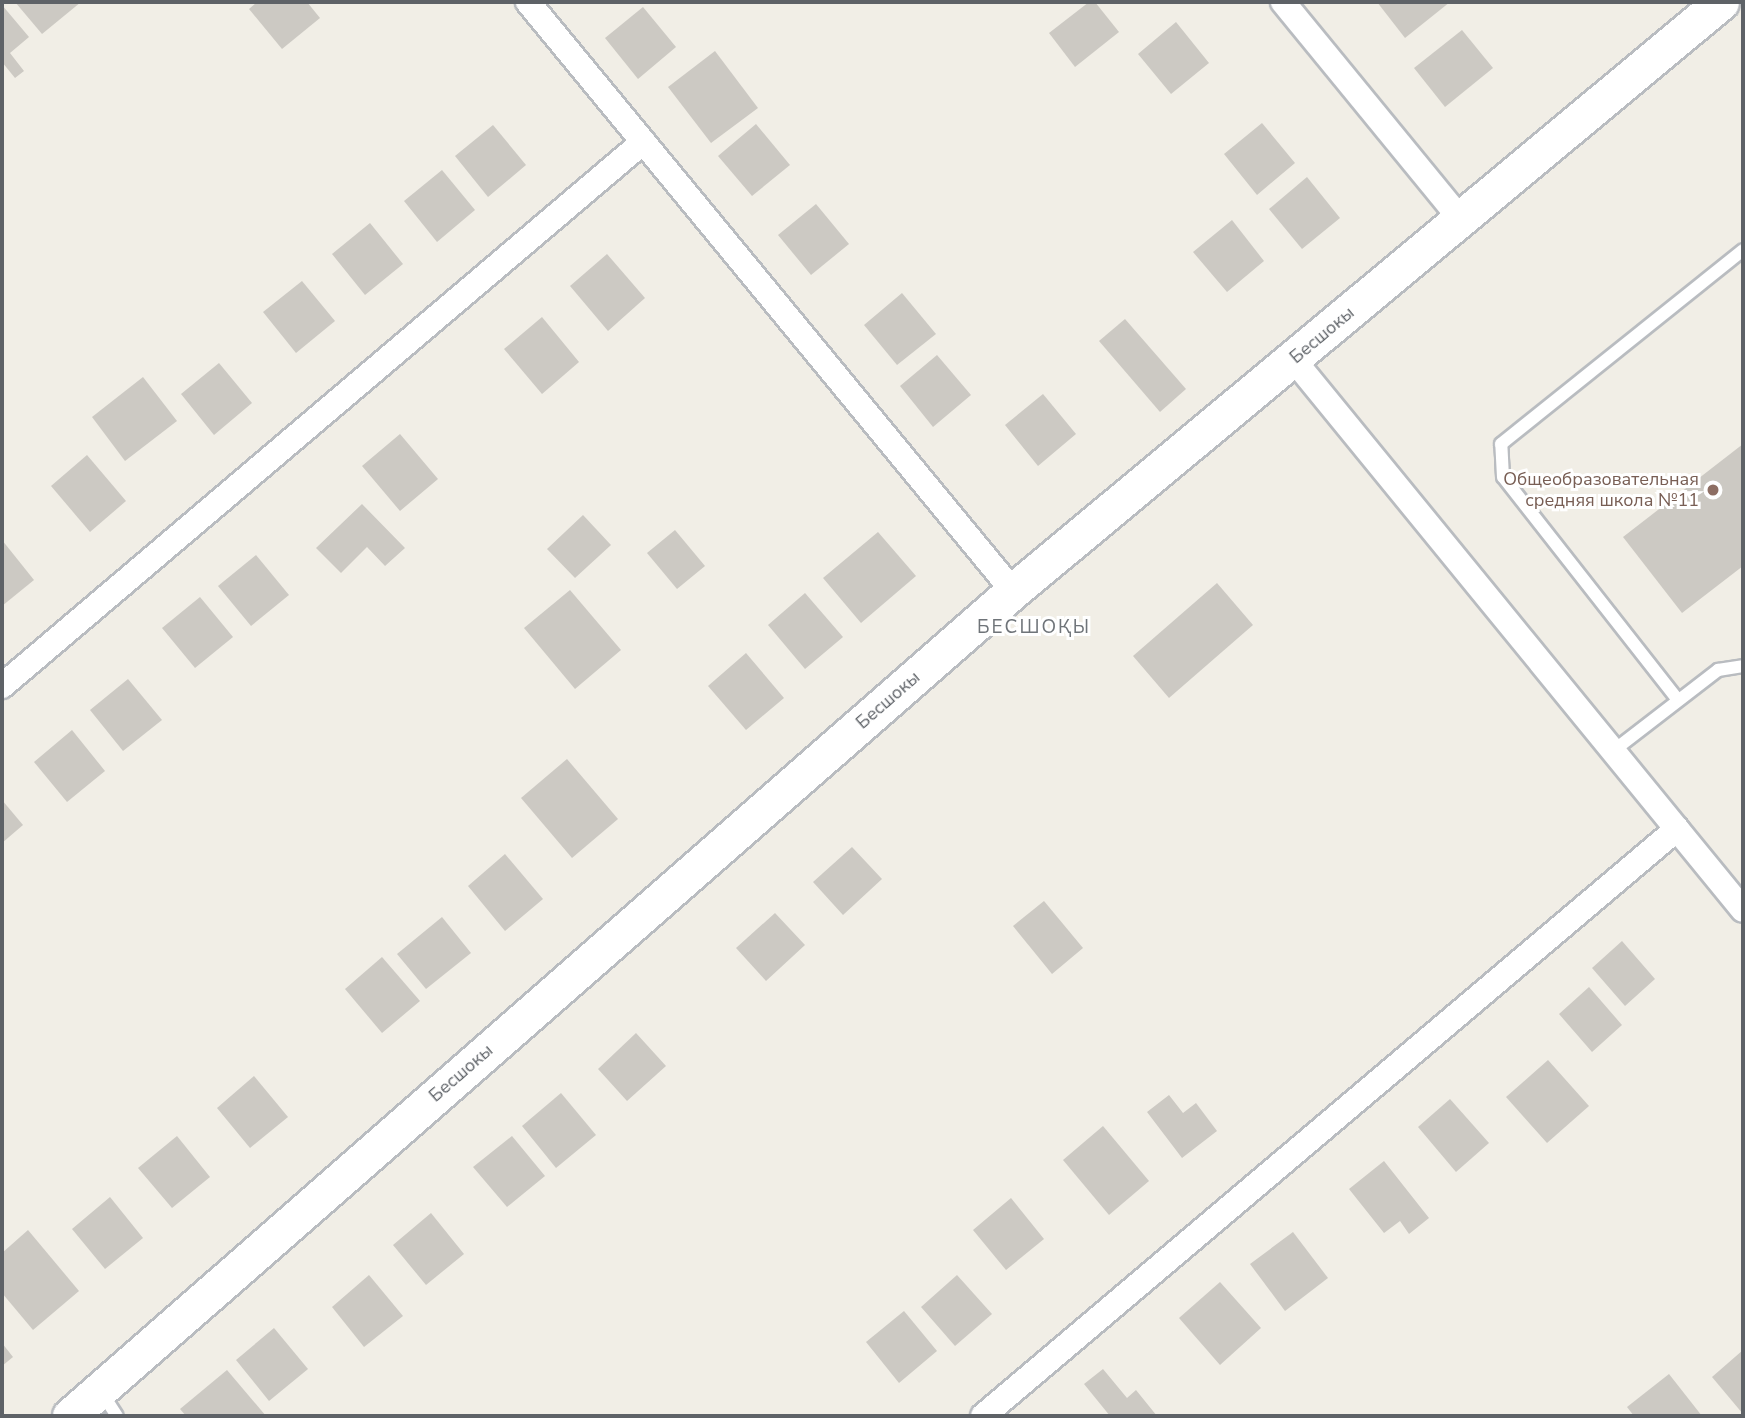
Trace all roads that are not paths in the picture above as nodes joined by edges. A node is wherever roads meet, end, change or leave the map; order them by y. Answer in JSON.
{"nodes":[{"id":1,"x":528,"y":2,"type":"edge"},
{"id":2,"x":1283,"y":2,"type":"edge"},
{"id":3,"x":1721,"y":2,"type":"edge"},
{"id":4,"x":643,"y":142,"type":"junction"},
{"id":5,"x":1460,"y":218,"type":"junction"},
{"id":6,"x":1743,"y":250,"type":"edge"},
{"id":7,"x":1293,"y":359,"type":"junction"},
{"id":8,"x":1013,"y":591,"type":"junction"},
{"id":9,"x":1743,"y":666,"type":"edge"},
{"id":10,"x":2,"y":685,"type":"edge"},
{"id":11,"x":1678,"y":701,"type":"junction"},
{"id":12,"x":1613,"y":751,"type":"junction"},
{"id":13,"x":1677,"y":829,"type":"junction"},
{"id":14,"x":1743,"y":910,"type":"edge"},
{"id":15,"x":108,"y":1403,"type":"edge"},
{"id":16,"x":70,"y":1416,"type":"edge"},
{"id":17,"x":982,"y":1416,"type":"edge"}],
"edges":[{"from":1,"to":4,"type":"street"},
{"from":2,"to":5,"type":"street"},
{"from":3,"to":5,"type":"street","name":"Бесшокы"},
{"from":4,"to":8,"type":"street"},
{"from":4,"to":10,"type":"street"},
{"from":5,"to":7,"type":"street","name":"Бесшокы"},
{"from":6,"to":11,"type":"lane"},
{"from":7,"to":8,"type":"street","name":"Бесшокы"},
{"from":7,"to":12,"type":"street"},
{"from":8,"to":15,"type":"street","name":"Бесшокы"},
{"from":9,"to":11,"type":"lane"},
{"from":11,"to":12,"type":"lane"},
{"from":12,"to":13,"type":"street"},
{"from":13,"to":14,"type":"street"},
{"from":13,"to":17,"type":"street"},
{"from":15,"to":16,"type":"street","name":"Бесшокы"}]}
